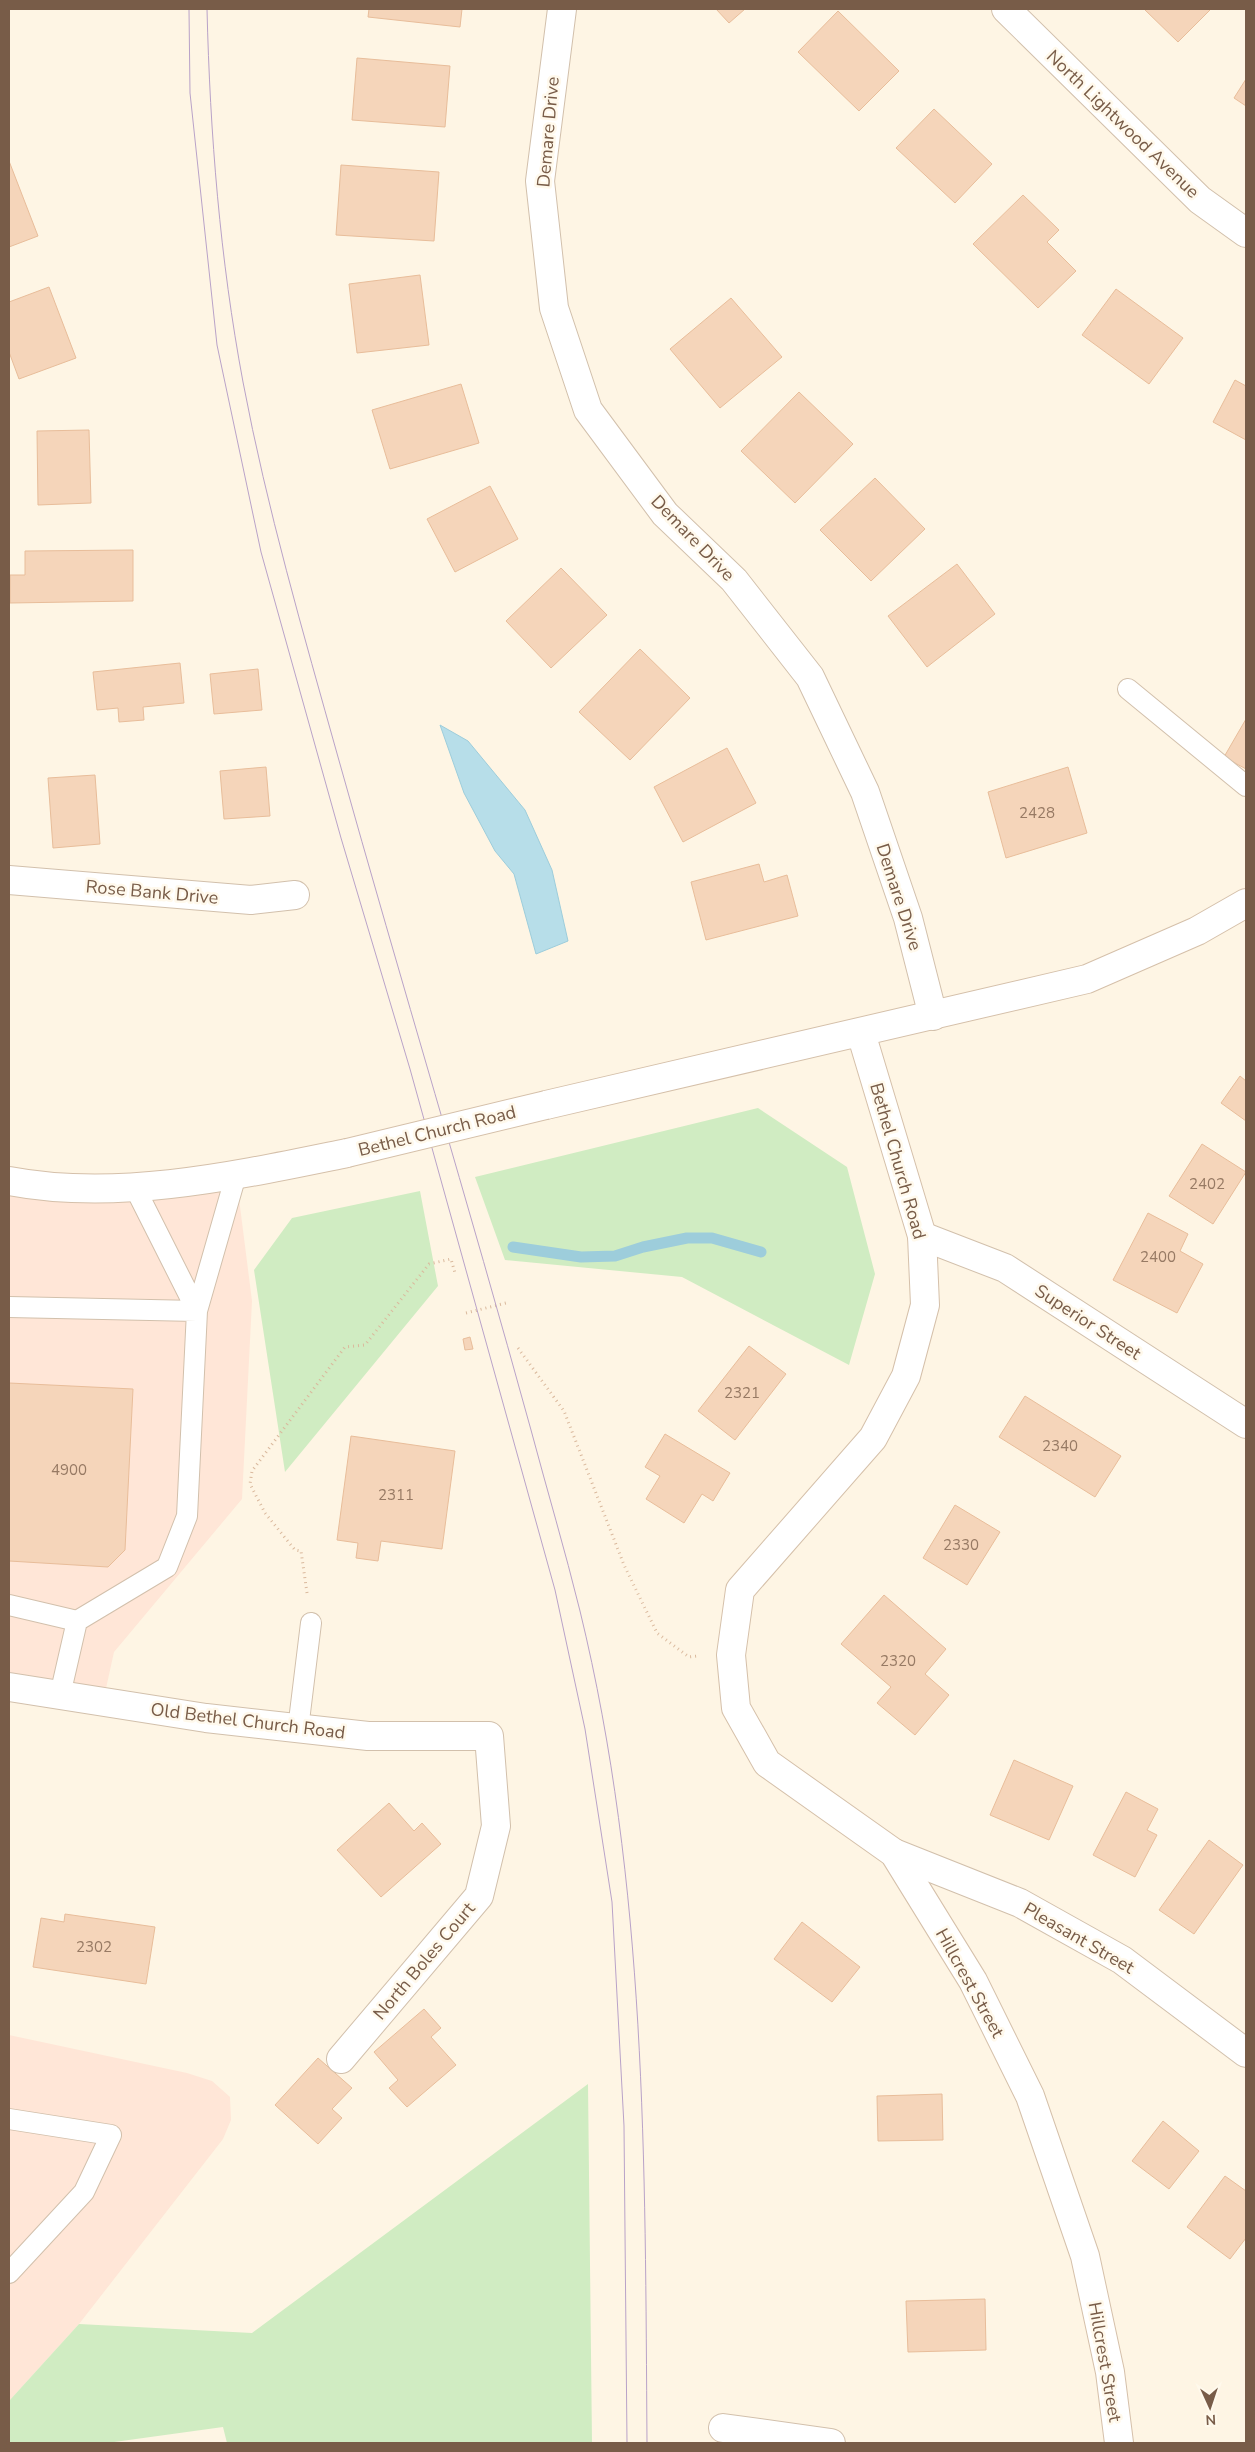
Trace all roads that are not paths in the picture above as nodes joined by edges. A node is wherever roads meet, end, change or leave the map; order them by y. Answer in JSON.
{"nodes":[{"id":1,"x":562,"y":9,"type":"edge"},
{"id":2,"x":1006,"y":9,"type":"edge"},
{"id":3,"x":1246,"y":232,"type":"edge"},
{"id":4,"x":1128,"y":689,"type":"dead end"},
{"id":5,"x":1246,"y":786,"type":"edge"},
{"id":6,"x":9,"y":880,"type":"edge"},
{"id":7,"x":295,"y":895,"type":"dead end"},
{"id":8,"x":1246,"y":903,"type":"edge"},
{"id":9,"x":933,"y":1016,"type":"junction"},
{"id":10,"x":861,"y":1033,"type":"junction"},
{"id":11,"x":236,"y":1176,"type":"junction"},
{"id":12,"x":9,"y":1181,"type":"edge"},
{"id":13,"x":134,"y":1186,"type":"junction"},
{"id":14,"x":922,"y":1236,"type":"junction"},
{"id":15,"x":9,"y":1307,"type":"edge"},
{"id":16,"x":196,"y":1311,"type":"junction"},
{"id":17,"x":1246,"y":1424,"type":"edge"},
{"id":18,"x":740,"y":1590,"type":"joint"},
{"id":19,"x":9,"y":1605,"type":"edge"},
{"id":20,"x":77,"y":1621,"type":"junction"},
{"id":21,"x":311,"y":1623,"type":"road end"},
{"id":22,"x":9,"y":1687,"type":"edge"},
{"id":23,"x":60,"y":1695,"type":"junction"},
{"id":24,"x":298,"y":1728,"type":"junction"},
{"id":25,"x":489,"y":1736,"type":"joint"},
{"id":26,"x":894,"y":1853,"type":"junction"},
{"id":27,"x":1246,"y":2054,"type":"edge"},
{"id":28,"x":341,"y":2059,"type":"dead end"},
{"id":29,"x":9,"y":2119,"type":"edge"},
{"id":30,"x":9,"y":2272,"type":"edge"},
{"id":31,"x":723,"y":2428,"type":"dead end"},
{"id":32,"x":831,"y":2443,"type":"edge"},
{"id":33,"x":1118,"y":2443,"type":"edge"}],
"edges":[{"from":1,"to":9,"type":"street","name":"Demare Drive"},
{"from":2,"to":3,"type":"street","name":"North Lightwood Avenue"},
{"from":4,"to":5,"type":"lane"},
{"from":6,"to":7,"type":"street","name":"Rose Bank Drive"},
{"from":8,"to":9,"type":"street","name":"Bethel Church Road"},
{"from":9,"to":10,"type":"street","name":"Bethel Church Road"},
{"from":10,"to":11,"type":"street","name":"Bethel Church Road","bridge":true},
{"from":10,"to":14,"type":"street","name":"Bethel Church Road"},
{"from":11,"to":13,"type":"street","name":"Bethel Church Road"},
{"from":11,"to":16,"type":"lane"},
{"from":12,"to":13,"type":"street","name":"Bethel Church Road"},
{"from":13,"to":16,"type":"lane"},
{"from":14,"to":17,"type":"street","name":"Superior Street"},
{"from":14,"to":18,"type":"street","name":"Bethel Church Road"},
{"from":15,"to":16,"type":"lane"},
{"from":16,"to":20,"type":"lane"},
{"from":18,"to":26,"type":"street","name":"Hillcrest Street"},
{"from":19,"to":20,"type":"lane"},
{"from":20,"to":23,"type":"lane"},
{"from":21,"to":24,"type":"lane"},
{"from":22,"to":23,"type":"street","name":"Old Bethel Church Road"},
{"from":23,"to":24,"type":"street","name":"Old Bethel Church Road"},
{"from":24,"to":25,"type":"street","name":"Old Bethel Church Road"},
{"from":25,"to":28,"type":"street","name":"North Boles Court"},
{"from":26,"to":27,"type":"street","name":"Pleasant Street"},
{"from":26,"to":33,"type":"street","name":"Hillcrest Street"},
{"from":29,"to":30,"type":"lane"},
{"from":31,"to":32,"type":"street"}]}
